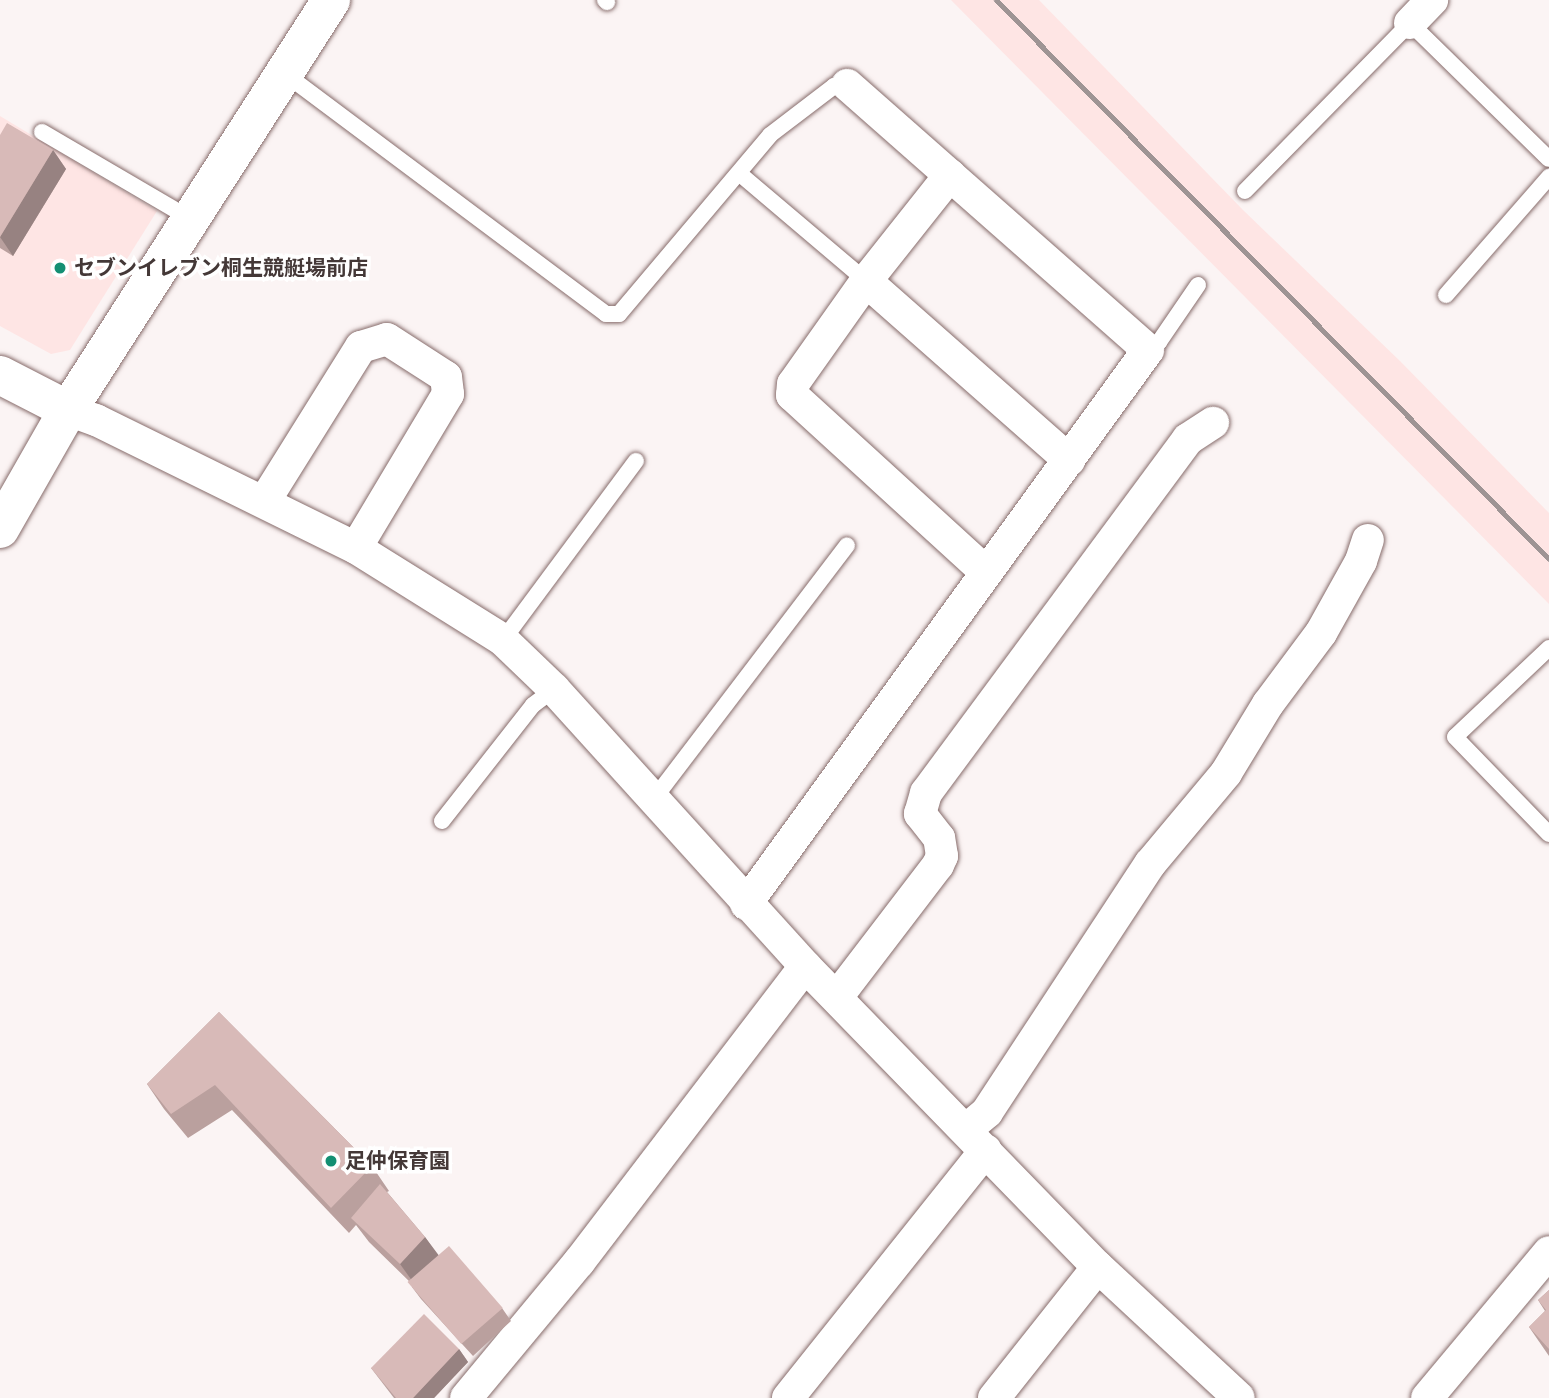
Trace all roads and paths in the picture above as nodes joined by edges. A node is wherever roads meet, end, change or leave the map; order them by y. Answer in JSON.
{"nodes":[{"id":1,"x":331,"y":0,"type":"edge"},
{"id":2,"x":1432,"y":0,"type":"edge"},
{"id":3,"x":1410,"y":23,"type":"junction"},
{"id":4,"x":284,"y":73,"type":"junction"},
{"id":5,"x":847,"y":85,"type":"joint"},
{"id":6,"x":42,"y":132,"type":"dead end"},
{"id":7,"x":1549,"y":159,"type":"edge"},
{"id":8,"x":740,"y":174,"type":"junction"},
{"id":9,"x":950,"y":176,"type":"junction"},
{"id":10,"x":1549,"y":177,"type":"edge"},
{"id":11,"x":1245,"y":191,"type":"dead end"},
{"id":12,"x":190,"y":218,"type":"junction"},
{"id":13,"x":866,"y":281,"type":"junction"},
{"id":14,"x":1198,"y":285,"type":"dead end"},
{"id":15,"x":1446,"y":295,"type":"dead end"},
{"id":16,"x":1148,"y":351,"type":"junction"},
{"id":17,"x":0,"y":375,"type":"edge"},
{"id":18,"x":68,"y":411,"type":"junction"},
{"id":19,"x":1213,"y":423,"type":"dead end"},
{"id":20,"x":1069,"y":460,"type":"junction"},
{"id":21,"x":636,"y":461,"type":"dead end"},
{"id":22,"x":264,"y":502,"type":"junction"},
{"id":23,"x":0,"y":529,"type":"edge"},
{"id":24,"x":1368,"y":540,"type":"dead end"},
{"id":25,"x":847,"y":545,"type":"dead end"},
{"id":26,"x":356,"y":548,"type":"junction"},
{"id":27,"x":986,"y":572,"type":"junction"},
{"id":28,"x":503,"y":640,"type":"junction"},
{"id":29,"x":1549,"y":648,"type":"edge"},
{"id":30,"x":554,"y":689,"type":"junction"},
{"id":31,"x":653,"y":800,"type":"junction"},
{"id":32,"x":442,"y":821,"type":"dead end"},
{"id":33,"x":1549,"y":834,"type":"edge"},
{"id":34,"x":746,"y":904,"type":"junction"},
{"id":35,"x":805,"y":966,"type":"junction"},
{"id":36,"x":837,"y":997,"type":"junction"},
{"id":37,"x":977,"y":1140,"type":"junction"},
{"id":38,"x":1549,"y":1252,"type":"edge"},
{"id":39,"x":1098,"y":1267,"type":"junction"},
{"id":40,"x":466,"y":1398,"type":"edge"},
{"id":41,"x":788,"y":1398,"type":"edge"},
{"id":42,"x":994,"y":1398,"type":"edge"},
{"id":43,"x":1239,"y":1398,"type":"edge"},
{"id":44,"x":1427,"y":1398,"type":"edge"}],
"edges":[{"from":1,"to":4,"type":"street"},
{"from":2,"to":3,"type":"street"},
{"from":3,"to":7,"type":"lane"},
{"from":3,"to":11,"type":"lane"},
{"from":4,"to":8,"type":"lane"},
{"from":4,"to":12,"type":"street"},
{"from":5,"to":8,"type":"lane"},
{"from":5,"to":9,"type":"street"},
{"from":6,"to":12,"type":"lane"},
{"from":8,"to":13,"type":"lane"},
{"from":9,"to":13,"type":"street"},
{"from":9,"to":16,"type":"street"},
{"from":10,"to":15,"type":"lane"},
{"from":12,"to":18,"type":"street"},
{"from":13,"to":20,"type":"street"},
{"from":13,"to":27,"type":"street"},
{"from":14,"to":16,"type":"lane"},
{"from":16,"to":20,"type":"street"},
{"from":17,"to":18,"type":"street"},
{"from":18,"to":22,"type":"street"},
{"from":18,"to":23,"type":"street"},
{"from":19,"to":36,"type":"street"},
{"from":20,"to":27,"type":"street"},
{"from":21,"to":28,"type":"lane"},
{"from":22,"to":26,"type":"street"},
{"from":22,"to":26,"type":"street"},
{"from":24,"to":37,"type":"street"},
{"from":25,"to":31,"type":"lane"},
{"from":26,"to":28,"type":"street"},
{"from":27,"to":34,"type":"street"},
{"from":28,"to":30,"type":"street"},
{"from":29,"to":33,"type":"lane"},
{"from":30,"to":31,"type":"street"},
{"from":30,"to":32,"type":"lane"},
{"from":31,"to":34,"type":"street"},
{"from":34,"to":35,"type":"street"},
{"from":35,"to":36,"type":"street"},
{"from":35,"to":40,"type":"street"},
{"from":36,"to":37,"type":"street"},
{"from":37,"to":39,"type":"street"},
{"from":37,"to":41,"type":"street"},
{"from":38,"to":44,"type":"street"},
{"from":39,"to":42,"type":"street"},
{"from":39,"to":43,"type":"street"}]}
